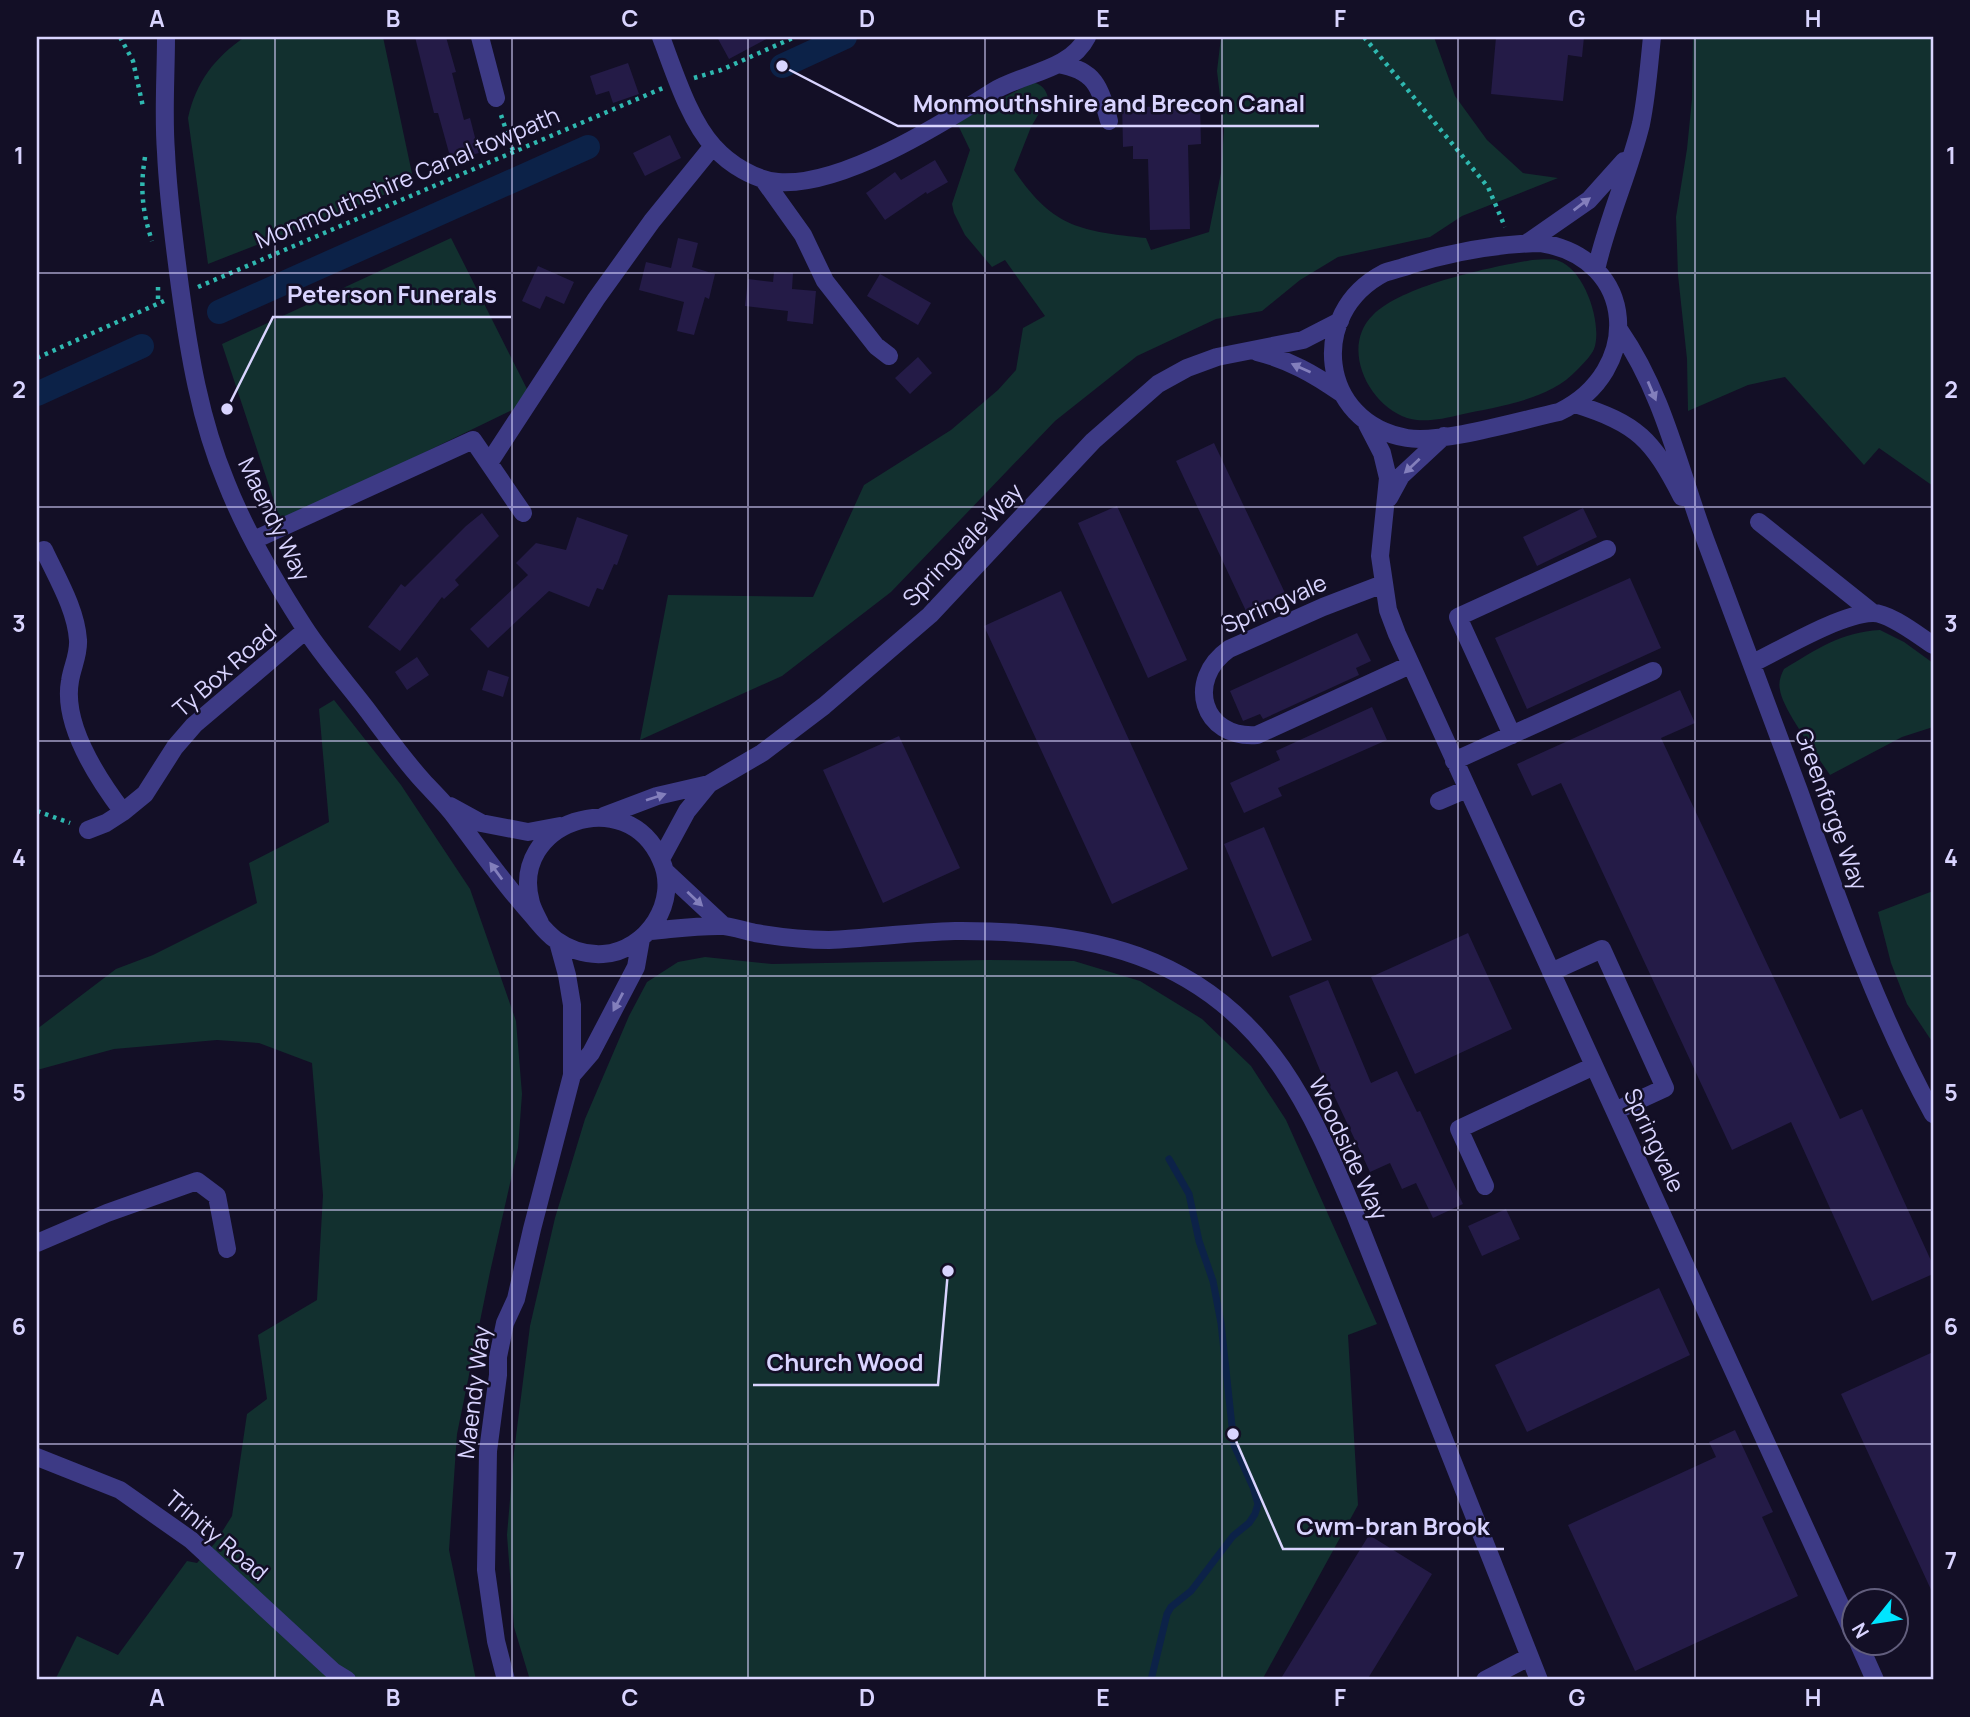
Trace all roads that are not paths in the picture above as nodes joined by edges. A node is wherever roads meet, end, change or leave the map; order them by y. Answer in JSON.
{"nodes":[{"id":1,"x":166,"y":37,"type":"edge"},
{"id":2,"x":480,"y":37,"type":"edge"},
{"id":3,"x":661,"y":37,"type":"edge"},
{"id":4,"x":1087,"y":37,"type":"edge"},
{"id":5,"x":1652,"y":37,"type":"edge"},
{"id":6,"x":1058,"y":64,"type":"junction"},
{"id":7,"x":496,"y":98,"type":"road end"},
{"id":8,"x":1109,"y":121,"type":"dead end"},
{"id":9,"x":713,"y":146,"type":"junction"},
{"id":10,"x":1630,"y":153,"type":"junction"},
{"id":11,"x":762,"y":179,"type":"junction"},
{"id":12,"x":1519,"y":244,"type":"junction"},
{"id":13,"x":1596,"y":270,"type":"junction"},
{"id":14,"x":1340,"y":321,"type":"junction"},
{"id":15,"x":1619,"y":331,"type":"junction"},
{"id":16,"x":1253,"y":352,"type":"junction"},
{"id":17,"x":889,"y":356,"type":"dead end"},
{"id":18,"x":1344,"y":395,"type":"junction"},
{"id":19,"x":1575,"y":404,"type":"junction"},
{"id":20,"x":1367,"y":424,"type":"junction"},
{"id":21,"x":1444,"y":436,"type":"junction"},
{"id":22,"x":489,"y":463,"type":"junction"},
{"id":23,"x":1387,"y":501,"type":"junction"},
{"id":24,"x":523,"y":513,"type":"dead end"},
{"id":25,"x":1759,"y":522,"type":"dead end"},
{"id":26,"x":254,"y":540,"type":"junction"},
{"id":27,"x":1706,"y":543,"type":"junction"},
{"id":28,"x":1607,"y":549,"type":"dead end"},
{"id":29,"x":44,"y":550,"type":"dead end"},
{"id":30,"x":1383,"y":584,"type":"junction"},
{"id":31,"x":1873,"y":612,"type":"junction"},
{"id":32,"x":306,"y":630,"type":"junction"},
{"id":33,"x":1933,"y":645,"type":"edge"},
{"id":34,"x":1753,"y":663,"type":"junction"},
{"id":35,"x":1410,"y":665,"type":"junction"},
{"id":36,"x":1653,"y":671,"type":"dead end"},
{"id":37,"x":1513,"y":735,"type":"junction"},
{"id":38,"x":1454,"y":761,"type":"junction"},
{"id":39,"x":709,"y":784,"type":"junction"},
{"id":40,"x":1467,"y":789,"type":"junction"},
{"id":41,"x":1439,"y":801,"type":"dead end"},
{"id":42,"x":447,"y":805,"type":"junction"},
{"id":43,"x":123,"y":812,"type":"junction"},
{"id":44,"x":604,"y":817,"type":"junction"},
{"id":45,"x":563,"y":826,"type":"junction"},
{"id":46,"x":88,"y":830,"type":"road end"},
{"id":47,"x":663,"y":865,"type":"junction"},
{"id":48,"x":540,"y":923,"type":"junction"},
{"id":49,"x":724,"y":926,"type":"junction"},
{"id":50,"x":645,"y":935,"type":"junction"},
{"id":51,"x":558,"y":942,"type":"junction"},
{"id":52,"x":1551,"y":972,"type":"junction"},
{"id":53,"x":1594,"y":1066,"type":"junction"},
{"id":54,"x":572,"y":1075,"type":"junction"},
{"id":55,"x":1926,"y":1090,"type":"edge"},
{"id":56,"x":1615,"y":1111,"type":"junction"},
{"id":57,"x":1933,"y":1114,"type":"edge"},
{"id":58,"x":1485,"y":1186,"type":"dead end"},
{"id":59,"x":37,"y":1243,"type":"edge"},
{"id":60,"x":227,"y":1249,"type":"dead end"},
{"id":61,"x":37,"y":1457,"type":"edge"},
{"id":62,"x":1840,"y":1604,"type":"edge"},
{"id":63,"x":1529,"y":1657,"type":"junction"},
{"id":64,"x":1865,"y":1658,"type":"edge"},
{"id":65,"x":346,"y":1680,"type":"edge"},
{"id":66,"x":506,"y":1680,"type":"edge"},
{"id":67,"x":1485,"y":1680,"type":"edge"},
{"id":68,"x":1539,"y":1680,"type":"edge"},
{"id":69,"x":1875,"y":1680,"type":"edge"}],
"edges":[{"from":1,"to":26,"type":"street","name":"Maendy Way"},
{"from":2,"to":7,"type":"street"},
{"from":3,"to":9,"type":"street"},
{"from":4,"to":6,"type":"street"},
{"from":5,"to":10,"type":"street","name":"Greenforge Way"},
{"from":6,"to":8,"type":"street"},
{"from":6,"to":11,"type":"street"},
{"from":9,"to":11,"type":"street"},
{"from":9,"to":22,"type":"street"},
{"from":12,"to":10,"type":"street","name":"Greenforge Way","one_way":true},
{"from":10,"to":13,"type":"street","name":"Greenforge Way"},
{"from":11,"to":17,"type":"street"},
{"from":12,"to":13,"type":"street","name":"Greenforge Way"},
{"from":12,"to":14,"type":"street","name":"Greenforge Way"},
{"from":13,"to":15,"type":"street","name":"Greenforge Way"},
{"from":14,"to":16,"type":"street","name":"Springvale Way"},
{"from":14,"to":18,"type":"street","name":"Greenforge Way"},
{"from":15,"to":19,"type":"street","name":"Greenforge Way"},
{"from":15,"to":27,"type":"street","name":"Greenforge Way","one_way":true},
{"from":18,"to":16,"type":"street","name":"Springvale Way","one_way":true},
{"from":16,"to":39,"type":"street","name":"Springvale Way"},
{"from":18,"to":20,"type":"street","name":"Greenforge Way"},
{"from":19,"to":21,"type":"street","name":"Greenforge Way"},
{"from":19,"to":27,"type":"street","name":"Greenforge Way"},
{"from":20,"to":21,"type":"street","name":"Greenforge Way"},
{"from":20,"to":23,"type":"street","name":"Springvale"},
{"from":21,"to":23,"type":"street","name":"Springvale","one_way":true},
{"from":22,"to":24,"type":"street"},
{"from":22,"to":26,"type":"street"},
{"from":23,"to":30,"type":"street","name":"Springvale"},
{"from":25,"to":31,"type":"street"},
{"from":26,"to":32,"type":"street","name":"Maendy Way"},
{"from":27,"to":34,"type":"street","name":"Greenforge Way"},
{"from":28,"to":37,"type":"street"},
{"from":29,"to":43,"type":"street"},
{"from":30,"to":35,"type":"street","name":"Springvale"},
{"from":30,"to":35,"type":"street","name":"Springvale"},
{"from":31,"to":33,"type":"street"},
{"from":31,"to":34,"type":"street"},
{"from":32,"to":42,"type":"street","name":"Maendy Way"},
{"from":32,"to":43,"type":"street","name":"Ty Box Road"},
{"from":34,"to":55,"type":"street","name":"Greenforge Way"},
{"from":35,"to":38,"type":"street","name":"Springvale"},
{"from":36,"to":37,"type":"street"},
{"from":37,"to":38,"type":"street"},
{"from":38,"to":40,"type":"street","name":"Springvale"},
{"from":44,"to":39,"type":"street","name":"Springvale Way","one_way":true},
{"from":39,"to":47,"type":"street","name":"Springvale Way"},
{"from":40,"to":41,"type":"street"},
{"from":40,"to":52,"type":"street","name":"Springvale"},
{"from":42,"to":45,"type":"street","name":"Maendy Way"},
{"from":48,"to":42,"type":"street","name":"Maendy Way","one_way":true},
{"from":43,"to":46,"type":"street","name":"Ty Box Road"},
{"from":44,"to":45,"type":"street","name":"Maendy Way"},
{"from":44,"to":47,"type":"street"},
{"from":45,"to":48,"type":"street","name":"Maendy Way"},
{"from":47,"to":49,"type":"street","one_way":true},
{"from":47,"to":50,"type":"street","name":"Maendy Way"},
{"from":48,"to":51,"type":"street","name":"Maendy Way"},
{"from":49,"to":50,"type":"street","name":"Woodside Way"},
{"from":49,"to":63,"type":"street","name":"Woodside Way"},
{"from":50,"to":51,"type":"street","name":"Maendy Way"},
{"from":50,"to":54,"type":"street","name":"Maendy Way","one_way":true},
{"from":51,"to":54,"type":"street","name":"Maendy Way"},
{"from":52,"to":53,"type":"street","name":"Springvale"},
{"from":52,"to":56,"type":"street"},
{"from":53,"to":56,"type":"street","name":"Springvale"},
{"from":53,"to":58,"type":"street"},
{"from":54,"to":66,"type":"street","name":"Maendy Way"},
{"from":55,"to":57,"type":"street","name":"Greenforge Way"},
{"from":56,"to":62,"type":"street","name":"Springvale"},
{"from":59,"to":60,"type":"street"},
{"from":61,"to":65,"type":"street","name":"Trinity Road"},
{"from":63,"to":67,"type":"street"},
{"from":63,"to":68,"type":"street","name":"Woodside Way"},
{"from":64,"to":69,"type":"street"}]}
